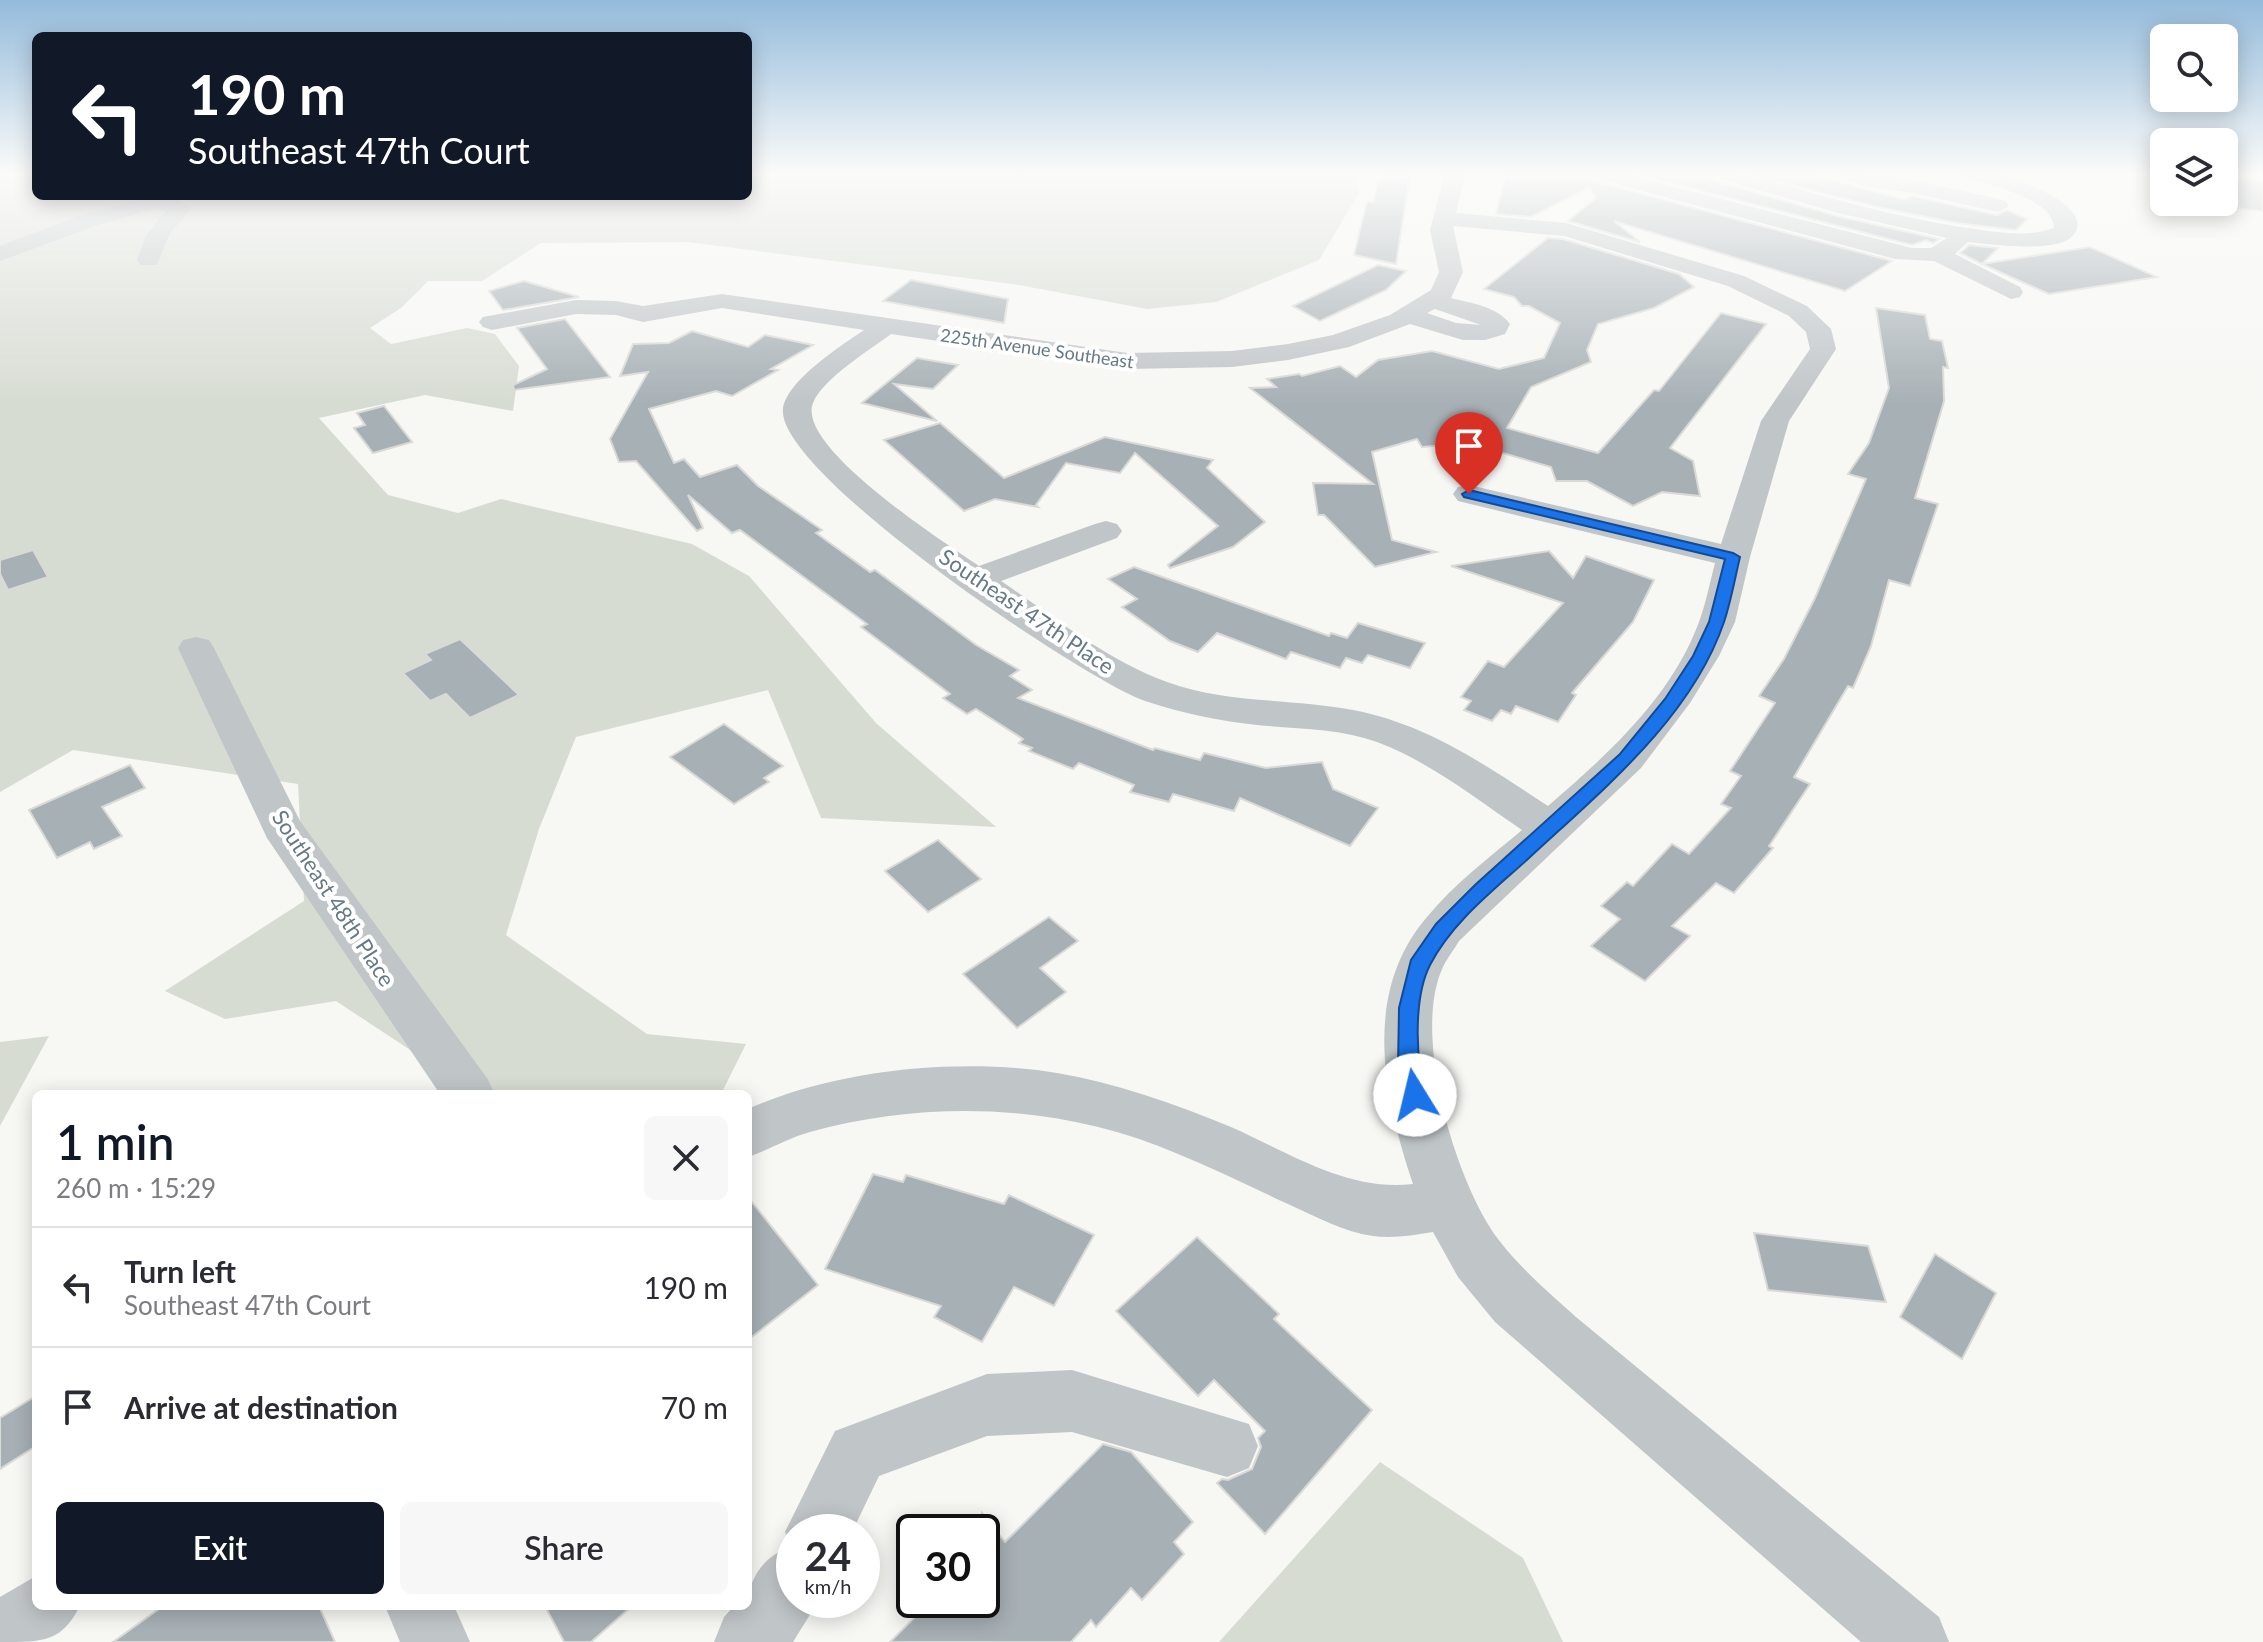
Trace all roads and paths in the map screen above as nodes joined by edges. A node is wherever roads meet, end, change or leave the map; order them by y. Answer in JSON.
{"nodes":[{"id":1,"x":152,"y":251,"type":"edge"},
{"id":2,"x":1447,"y":251,"type":"edge"},
{"id":3,"x":1635,"y":251,"type":"edge"},
{"id":4,"x":1888,"y":251,"type":"edge"},
{"id":5,"x":1949,"y":251,"type":"edge"},
{"id":6,"x":1937,"y":254,"type":"junction"},
{"id":7,"x":149,"y":260,"type":"dead end"},
{"id":8,"x":2011,"y":292,"type":"dead end"},
{"id":9,"x":1432,"y":300,"type":"junction"},
{"id":10,"x":1407,"y":315,"type":"junction"},
{"id":11,"x":492,"y":322,"type":"dead end"},
{"id":12,"x":885,"y":326,"type":"junction"},
{"id":13,"x":1469,"y":494,"type":"dead end"},
{"id":14,"x":1106,"y":531,"type":"dead end"},
{"id":15,"x":1733,"y":557,"type":"junction"},
{"id":16,"x":975,"y":579,"type":"junction"},
{"id":17,"x":196,"y":648,"type":"dead end"},
{"id":18,"x":1552,"y":829,"type":"junction"},
{"id":19,"x":466,"y":1090,"type":"edge"},
{"id":20,"x":752,"y":1132,"type":"edge"},
{"id":21,"x":1447,"y":1205,"type":"junction"},
{"id":22,"x":1227,"y":1446,"type":"dead end"},
{"id":23,"x":827,"y":1514,"type":"edge"},
{"id":24,"x":776,"y":1608,"type":"edge"},
{"id":25,"x":40,"y":1610,"type":"edge"},
{"id":26,"x":421,"y":1610,"type":"edge"},
{"id":27,"x":0,"y":1638,"type":"edge"},
{"id":28,"x":435,"y":1642,"type":"edge"},
{"id":29,"x":749,"y":1642,"type":"edge"},
{"id":30,"x":1914,"y":1642,"type":"edge"}],
"edges":[{"from":1,"to":7,"type":"street"},
{"from":2,"to":9,"type":"street","name":"225th Avenue Southeast"},
{"from":3,"to":15,"type":"street"},
{"from":4,"to":6,"type":"street"},
{"from":5,"to":6,"type":"street"},
{"from":6,"to":8,"type":"street"},
{"from":9,"to":10,"type":"street","name":"225th Avenue Southeast"},
{"from":9,"to":10,"type":"street"},
{"from":10,"to":12,"type":"street","name":"225th Avenue Southeast"},
{"from":11,"to":12,"type":"street","name":"225th Avenue Southeast"},
{"from":12,"to":16,"type":"street","name":"Southeast 47th Place"},
{"from":13,"to":15,"type":"street"},
{"from":14,"to":16,"type":"street"},
{"from":15,"to":18,"type":"street"},
{"from":16,"to":18,"type":"street","name":"Southeast 47th Place"},
{"from":17,"to":19,"type":"street","name":"Southeast 48th Place"},
{"from":18,"to":21,"type":"street"},
{"from":20,"to":21,"type":"street"},
{"from":21,"to":30,"type":"street"},
{"from":22,"to":23,"type":"street"},
{"from":24,"to":29,"type":"street"},
{"from":25,"to":27,"type":"street"},
{"from":26,"to":28,"type":"street"}]}
